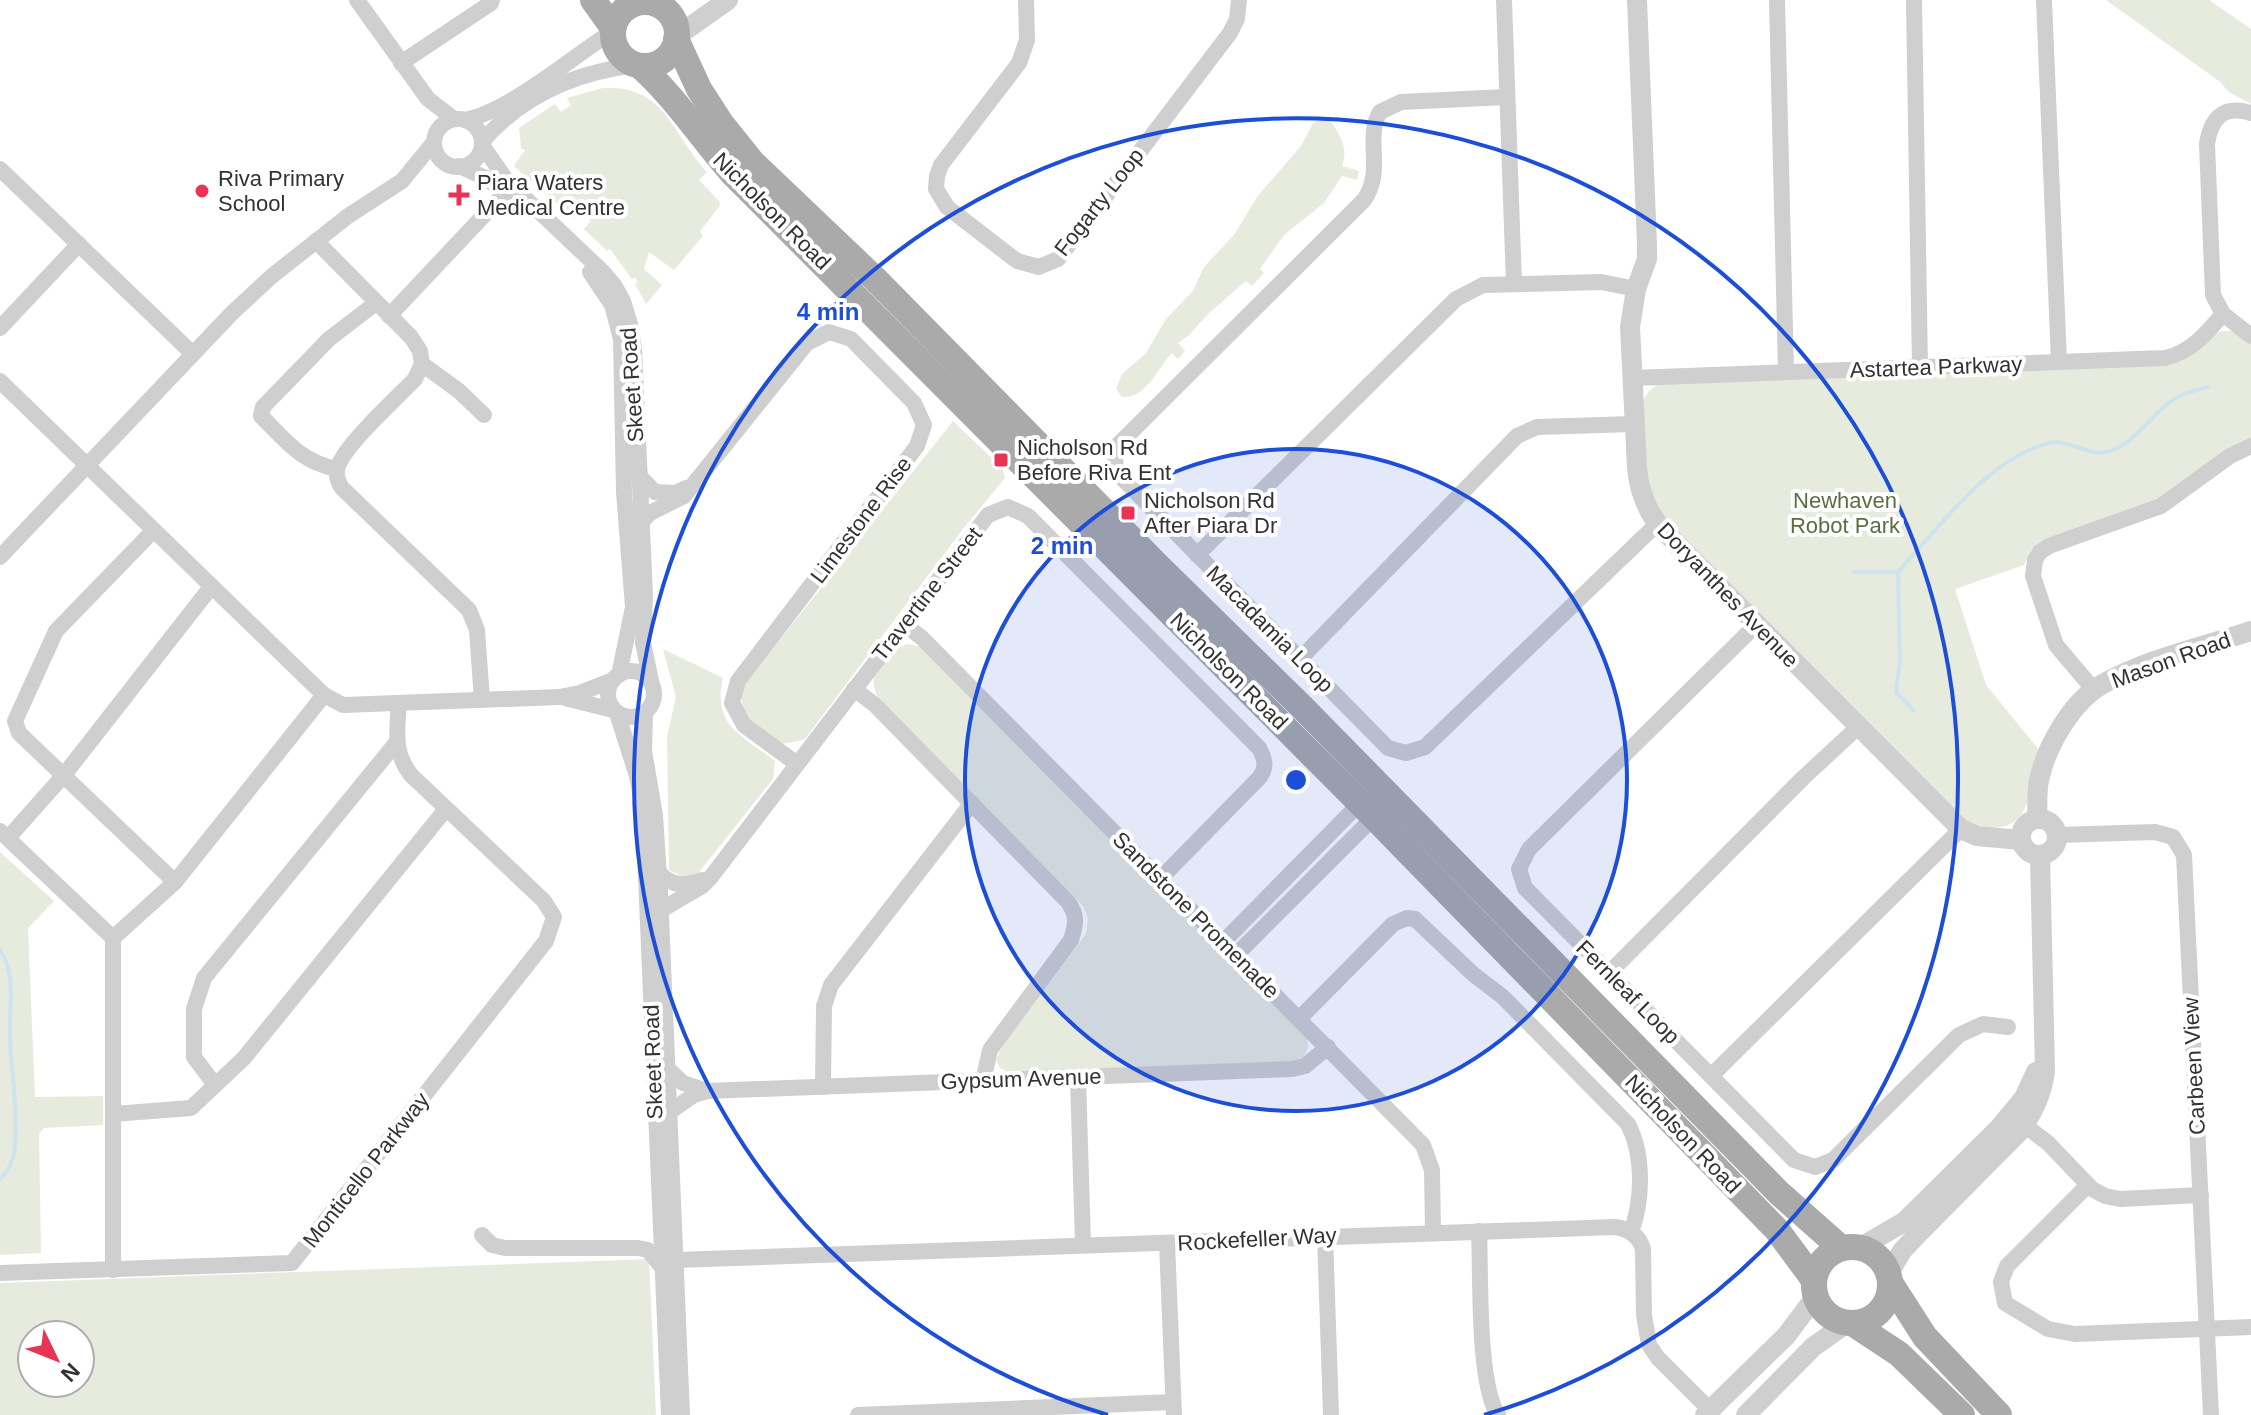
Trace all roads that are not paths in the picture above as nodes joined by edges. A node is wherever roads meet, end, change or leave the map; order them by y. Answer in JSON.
{"nodes":[{"id":1,"x":357,"y":0,"type":"edge"},
{"id":2,"x":492,"y":0,"type":"edge"},
{"id":3,"x":593,"y":0,"type":"edge"},
{"id":4,"x":728,"y":0,"type":"edge"},
{"id":5,"x":1026,"y":0,"type":"edge"},
{"id":6,"x":1239,"y":0,"type":"edge"},
{"id":7,"x":1504,"y":0,"type":"edge"},
{"id":8,"x":1637,"y":0,"type":"edge"},
{"id":9,"x":1777,"y":0,"type":"edge"},
{"id":10,"x":1914,"y":0,"type":"edge"},
{"id":11,"x":2044,"y":0,"type":"edge"},
{"id":12,"x":650,"y":1,"type":"edge"},
{"id":13,"x":613,"y":30,"type":"junction"},
{"id":14,"x":676,"y":38,"type":"junction"},
{"id":15,"x":401,"y":63,"type":"junction"},
{"id":16,"x":638,"y":65,"type":"junction"},
{"id":17,"x":1506,"y":97,"type":"junction"},
{"id":18,"x":428,"y":99,"type":"junction"},
{"id":19,"x":2251,"y":113,"type":"edge"},
{"id":20,"x":460,"y":120,"type":"junction"},
{"id":21,"x":435,"y":138,"type":"junction"},
{"id":22,"x":482,"y":143,"type":"junction"},
{"id":23,"x":455,"y":166,"type":"junction"},
{"id":24,"x":0,"y":169,"type":"edge"},
{"id":25,"x":402,"y":181,"type":"junction"},
{"id":26,"x":505,"y":193,"type":"junction"},
{"id":27,"x":316,"y":241,"type":"junction"},
{"id":28,"x":79,"y":244,"type":"junction"},
{"id":29,"x":1514,"y":284,"type":"junction"},
{"id":30,"x":1636,"y":289,"type":"junction"},
{"id":31,"x":376,"y":303,"type":"junction"},
{"id":32,"x":2223,"y":314,"type":"junction"},
{"id":33,"x":389,"y":316,"type":"junction"},
{"id":34,"x":0,"y":328,"type":"edge"},
{"id":35,"x":2251,"y":336,"type":"edge"},
{"id":36,"x":193,"y":354,"type":"junction"},
{"id":37,"x":2059,"y":362,"type":"junction"},
{"id":38,"x":422,"y":364,"type":"junction"},
{"id":39,"x":1920,"y":368,"type":"junction"},
{"id":40,"x":1786,"y":372,"type":"junction"},
{"id":41,"x":1633,"y":378,"type":"junction"},
{"id":42,"x":0,"y":381,"type":"edge"},
{"id":43,"x":484,"y":415,"type":"dead end"},
{"id":44,"x":1633,"y":424,"type":"junction"},
{"id":45,"x":2251,"y":446,"type":"edge"},
{"id":46,"x":86,"y":467,"type":"junction"},
{"id":47,"x":337,"y":469,"type":"junction"},
{"id":48,"x":637,"y":474,"type":"junction"},
{"id":49,"x":691,"y":485,"type":"junction"},
{"id":50,"x":640,"y":523,"type":"junction"},
{"id":51,"x":1657,"y":524,"type":"junction"},
{"id":52,"x":153,"y":531,"type":"junction"},
{"id":53,"x":1197,"y":555,"type":"junction"},
{"id":54,"x":0,"y":557,"type":"edge"},
{"id":55,"x":211,"y":587,"type":"junction"},
{"id":56,"x":904,"y":624,"type":"junction"},
{"id":57,"x":1756,"y":625,"type":"junction"},
{"id":58,"x":2251,"y":631,"type":"edge"},
{"id":59,"x":1300,"y":659,"type":"junction"},
{"id":60,"x":616,"y":677,"type":"junction"},
{"id":61,"x":651,"y":681,"type":"junction"},
{"id":62,"x":854,"y":689,"type":"junction"},
{"id":63,"x":2094,"y":690,"type":"junction"},
{"id":64,"x":324,"y":695,"type":"junction"},
{"id":65,"x":559,"y":697,"type":"junction"},
{"id":66,"x":482,"y":700,"type":"junction"},
{"id":67,"x":399,"y":703,"type":"junction"},
{"id":68,"x":615,"y":711,"type":"junction"},
{"id":69,"x":645,"y":713,"type":"junction"},
{"id":70,"x":1857,"y":728,"type":"junction"},
{"id":71,"x":396,"y":743,"type":"junction"},
{"id":72,"x":797,"y":764,"type":"junction"},
{"id":73,"x":64,"y":775,"type":"junction"},
{"id":74,"x":1376,"y":801,"type":"junction"},
{"id":75,"x":972,"y":803,"type":"junction"},
{"id":76,"x":446,"y":809,"type":"junction"},
{"id":77,"x":2037,"y":819,"type":"junction"},
{"id":78,"x":1961,"y":829,"type":"junction"},
{"id":79,"x":4,"y":834,"type":"edge"},
{"id":80,"x":2057,"y":835,"type":"junction"},
{"id":81,"x":2020,"y":840,"type":"junction"},
{"id":82,"x":2040,"y":856,"type":"junction"},
{"id":83,"x":659,"y":873,"type":"junction"},
{"id":84,"x":711,"y":877,"type":"junction"},
{"id":85,"x":1160,"y":879,"type":"junction"},
{"id":86,"x":175,"y":882,"type":"junction"},
{"id":87,"x":661,"y":910,"type":"junction"},
{"id":88,"x":113,"y":938,"type":"junction"},
{"id":89,"x":1223,"y":942,"type":"junction"},
{"id":90,"x":1236,"y":955,"type":"junction"},
{"id":91,"x":1609,"y":973,"type":"junction"},
{"id":92,"x":1299,"y":1019,"type":"junction"},
{"id":93,"x":2008,"y":1027,"type":"dead end"},
{"id":94,"x":1328,"y":1047,"type":"junction"},
{"id":95,"x":666,"y":1067,"type":"junction"},
{"id":96,"x":1711,"y":1076,"type":"junction"},
{"id":97,"x":1078,"y":1078,"type":"junction"},
{"id":98,"x":983,"y":1081,"type":"junction"},
{"id":99,"x":215,"y":1085,"type":"junction"},
{"id":100,"x":823,"y":1087,"type":"junction"},
{"id":101,"x":707,"y":1091,"type":"junction"},
{"id":102,"x":668,"y":1113,"type":"junction"},
{"id":103,"x":113,"y":1114,"type":"junction"},
{"id":104,"x":2017,"y":1120,"type":"junction"},
{"id":105,"x":2088,"y":1185,"type":"junction"},
{"id":106,"x":2201,"y":1195,"type":"junction"},
{"id":107,"x":660,"y":1226,"type":"junction"},
{"id":108,"x":1479,"y":1231,"type":"junction"},
{"id":109,"x":1433,"y":1232,"type":"junction"},
{"id":110,"x":1631,"y":1232,"type":"junction"},
{"id":111,"x":482,"y":1235,"type":"dead end"},
{"id":112,"x":1325,"y":1236,"type":"junction"},
{"id":113,"x":1167,"y":1243,"type":"junction"},
{"id":114,"x":1083,"y":1245,"type":"junction"},
{"id":115,"x":611,"y":1247,"type":"junction"},
{"id":116,"x":1851,"y":1248,"type":"junction"},
{"id":117,"x":669,"y":1263,"type":"junction"},
{"id":118,"x":113,"y":1270,"type":"junction"},
{"id":119,"x":0,"y":1273,"type":"edge"},
{"id":120,"x":1890,"y":1278,"type":"junction"},
{"id":121,"x":1815,"y":1288,"type":"junction"},
{"id":122,"x":1849,"y":1323,"type":"junction"},
{"id":123,"x":2251,"y":1327,"type":"edge"},
{"id":124,"x":2207,"y":1329,"type":"junction"},
{"id":125,"x":1174,"y":1408,"type":"edge"},
{"id":126,"x":1708,"y":1412,"type":"edge"},
{"id":127,"x":669,"y":1415,"type":"edge"},
{"id":128,"x":682,"y":1415,"type":"edge"},
{"id":129,"x":858,"y":1415,"type":"edge"},
{"id":130,"x":1331,"y":1415,"type":"edge"},
{"id":131,"x":1498,"y":1415,"type":"edge"},
{"id":132,"x":1746,"y":1415,"type":"edge"},
{"id":133,"x":1962,"y":1415,"type":"edge"},
{"id":134,"x":1999,"y":1415,"type":"edge"},
{"id":135,"x":2211,"y":1415,"type":"edge"}],
"edges":[{"from":1,"to":15,"type":"street"},
{"from":2,"to":15,"type":"street"},
{"from":3,"to":13,"type":"main road"},
{"from":4,"to":14,"type":"street"},
{"from":5,"to":6,"type":"street","name":"Fogarty Loop"},
{"from":7,"to":17,"type":"street"},
{"from":8,"to":30,"type":"street","name":"Doryanthes Avenue"},
{"from":9,"to":40,"type":"street"},
{"from":10,"to":39,"type":"street"},
{"from":11,"to":37,"type":"street"},
{"from":12,"to":13,"type":"main road"},
{"from":12,"to":14,"type":"main road"},
{"from":13,"to":16,"type":"main road"},
{"from":13,"to":20,"type":"street"},
{"from":14,"to":16,"type":"main road"},
{"from":14,"to":74,"type":"main road","name":"Nicholson Road"},
{"from":15,"to":18,"type":"street"},
{"from":16,"to":22,"type":"street"},
{"from":16,"to":74,"type":"main road","name":"Nicholson Road"},
{"from":17,"to":29,"type":"street"},
{"from":17,"to":53,"type":"street","name":"Macadamia Loop"},
{"from":18,"to":20,"type":"street"},
{"from":18,"to":21,"type":"street"},
{"from":19,"to":32,"type":"street"},
{"from":20,"to":21,"type":"street"},
{"from":20,"to":22,"type":"street"},
{"from":21,"to":23,"type":"street"},
{"from":21,"to":25,"type":"street"},
{"from":22,"to":23,"type":"street"},
{"from":22,"to":48,"type":"street","name":"Skeet Road"},
{"from":23,"to":25,"type":"street"},
{"from":23,"to":26,"type":"street","name":"Skeet Road"},
{"from":24,"to":28,"type":"street"},
{"from":25,"to":27,"type":"street"},
{"from":26,"to":33,"type":"street"},
{"from":26,"to":60,"type":"street","name":"Skeet Road"},
{"from":27,"to":31,"type":"street"},
{"from":27,"to":36,"type":"street"},
{"from":28,"to":34,"type":"street"},
{"from":28,"to":36,"type":"street"},
{"from":29,"to":30,"type":"street"},
{"from":29,"to":53,"type":"street"},
{"from":30,"to":41,"type":"street","name":"Doryanthes Avenue"},
{"from":31,"to":33,"type":"street"},
{"from":31,"to":47,"type":"street"},
{"from":32,"to":35,"type":"street"},
{"from":32,"to":37,"type":"street","name":"Astartea Parkway"},
{"from":33,"to":38,"type":"street"},
{"from":36,"to":46,"type":"street"},
{"from":37,"to":39,"type":"street","name":"Astartea Parkway"},
{"from":38,"to":43,"type":"street"},
{"from":38,"to":47,"type":"street"},
{"from":39,"to":40,"type":"street","name":"Astartea Parkway"},
{"from":40,"to":41,"type":"street","name":"Astartea Parkway"},
{"from":41,"to":44,"type":"street","name":"Doryanthes Avenue"},
{"from":42,"to":46,"type":"street"},
{"from":44,"to":51,"type":"street","name":"Doryanthes Avenue"},
{"from":44,"to":59,"type":"street"},
{"from":45,"to":63,"type":"street"},
{"from":46,"to":52,"type":"street"},
{"from":46,"to":54,"type":"street"},
{"from":47,"to":66,"type":"street"},
{"from":48,"to":49,"type":"street"},
{"from":48,"to":50,"type":"street","name":"Skeet Road"},
{"from":49,"to":50,"type":"street","name":"Limestone Rise"},
{"from":49,"to":72,"type":"street","name":"Limestone Rise"},
{"from":50,"to":61,"type":"street","name":"Skeet Road"},
{"from":51,"to":57,"type":"street","name":"Doryanthes Avenue"},
{"from":51,"to":59,"type":"street","name":"Macadamia Loop"},
{"from":52,"to":55,"type":"street"},
{"from":52,"to":73,"type":"street"},
{"from":53,"to":59,"type":"street","name":"Macadamia Loop"},
{"from":55,"to":64,"type":"street"},
{"from":55,"to":73,"type":"street"},
{"from":56,"to":62,"type":"street","name":"Travertine Street"},
{"from":56,"to":85,"type":"street","name":"Sandstone Promenade"},
{"from":56,"to":85,"type":"street","name":"Travertine Street"},
{"from":57,"to":70,"type":"street","name":"Doryanthes Avenue"},
{"from":57,"to":91,"type":"street","name":"Fernleaf Loop"},
{"from":58,"to":63,"type":"street","name":"Mason Road"},
{"from":60,"to":61,"type":"street"},
{"from":60,"to":65,"type":"street"},
{"from":60,"to":68,"type":"street"},
{"from":61,"to":69,"type":"street"},
{"from":62,"to":72,"type":"street","name":"Travertine Street"},
{"from":62,"to":75,"type":"street"},
{"from":63,"to":77,"type":"street","name":"Mason Road"},
{"from":64,"to":67,"type":"street"},
{"from":64,"to":86,"type":"street"},
{"from":65,"to":66,"type":"street"},
{"from":65,"to":68,"type":"street"},
{"from":66,"to":67,"type":"street"},
{"from":67,"to":71,"type":"street"},
{"from":68,"to":69,"type":"street"},
{"from":68,"to":107,"type":"street","name":"Skeet Road"},
{"from":69,"to":83,"type":"street","name":"Skeet Road"},
{"from":70,"to":78,"type":"street","name":"Doryanthes Avenue"},
{"from":70,"to":91,"type":"street"},
{"from":71,"to":76,"type":"street"},
{"from":71,"to":99,"type":"street"},
{"from":72,"to":84,"type":"street","name":"Travertine Street"},
{"from":73,"to":79,"type":"street"},
{"from":73,"to":86,"type":"street"},
{"from":74,"to":89,"type":"street"},
{"from":74,"to":90,"type":"street"},
{"from":74,"to":116,"type":"main road","name":"Nicholson Road"},
{"from":74,"to":121,"type":"main road","name":"Nicholson Road"},
{"from":75,"to":98,"type":"street"},
{"from":75,"to":100,"type":"street"},
{"from":76,"to":99,"type":"street"},
{"from":76,"to":118,"type":"street","name":"Monticello Parkway"},
{"from":77,"to":80,"type":"street"},
{"from":77,"to":81,"type":"street"},
{"from":78,"to":81,"type":"street"},
{"from":78,"to":96,"type":"street"},
{"from":79,"to":88,"type":"street"},
{"from":80,"to":82,"type":"street"},
{"from":80,"to":106,"type":"street","name":"Carbeen View"},
{"from":81,"to":82,"type":"street"},
{"from":82,"to":104,"type":"street"},
{"from":83,"to":84,"type":"street"},
{"from":83,"to":87,"type":"street","name":"Skeet Road"},
{"from":84,"to":87,"type":"street","name":"Travertine Street"},
{"from":85,"to":89,"type":"street","name":"Sandstone Promenade"},
{"from":86,"to":88,"type":"street"},
{"from":87,"to":95,"type":"street","name":"Skeet Road"},
{"from":88,"to":103,"type":"street"},
{"from":89,"to":90,"type":"street","name":"Sandstone Promenade"},
{"from":90,"to":92,"type":"street","name":"Sandstone Promenade"},
{"from":91,"to":96,"type":"street","name":"Fernleaf Loop"},
{"from":92,"to":94,"type":"street","name":"Sandstone Promenade"},
{"from":92,"to":110,"type":"street"},
{"from":93,"to":96,"type":"street","name":"Fernleaf Loop"},
{"from":94,"to":97,"type":"street","name":"Gypsum Avenue"},
{"from":94,"to":109,"type":"street","name":"Sandstone Promenade"},
{"from":95,"to":101,"type":"street","name":"Gypsum Avenue"},
{"from":95,"to":102,"type":"street","name":"Skeet Road"},
{"from":97,"to":98,"type":"street","name":"Gypsum Avenue"},
{"from":97,"to":114,"type":"street"},
{"from":98,"to":100,"type":"street","name":"Gypsum Avenue"},
{"from":99,"to":103,"type":"street"},
{"from":100,"to":101,"type":"street","name":"Gypsum Avenue"},
{"from":101,"to":102,"type":"street","name":"Gypsum Avenue"},
{"from":102,"to":117,"type":"street","name":"Skeet Road"},
{"from":103,"to":118,"type":"street"},
{"from":104,"to":105,"type":"street"},
{"from":104,"to":116,"type":"street"},
{"from":104,"to":120,"type":"street"},
{"from":105,"to":106,"type":"street"},
{"from":105,"to":124,"type":"street"},
{"from":106,"to":124,"type":"street","name":"Carbeen View"},
{"from":107,"to":115,"type":"street"},
{"from":107,"to":117,"type":"street","name":"Skeet Road"},
{"from":108,"to":109,"type":"street","name":"Rockefeller Way"},
{"from":108,"to":110,"type":"street","name":"Rockefeller Way"},
{"from":108,"to":131,"type":"street"},
{"from":109,"to":112,"type":"street","name":"Rockefeller Way"},
{"from":110,"to":126,"type":"street"},
{"from":111,"to":115,"type":"street"},
{"from":112,"to":113,"type":"street","name":"Rockefeller Way"},
{"from":112,"to":130,"type":"street"},
{"from":113,"to":114,"type":"street","name":"Rockefeller Way"},
{"from":113,"to":125,"type":"street"},
{"from":114,"to":117,"type":"street","name":"Rockefeller Way"},
{"from":115,"to":117,"type":"street"},
{"from":116,"to":120,"type":"main road","name":"Nicholson Road"},
{"from":116,"to":121,"type":"main road"},
{"from":117,"to":127,"type":"street","name":"Skeet Road"},
{"from":117,"to":128,"type":"street","name":"Skeet Road"},
{"from":118,"to":119,"type":"street","name":"Monticello Parkway"},
{"from":120,"to":122,"type":"main road"},
{"from":120,"to":134,"type":"main road","name":"Nicholson Road"},
{"from":121,"to":122,"type":"main road","name":"Nicholson Road"},
{"from":121,"to":126,"type":"street"},
{"from":122,"to":132,"type":"street"},
{"from":122,"to":133,"type":"main road","name":"Nicholson Road"},
{"from":123,"to":124,"type":"street"},
{"from":124,"to":135,"type":"street","name":"Carbeen View"},
{"from":125,"to":129,"type":"street"}]}
